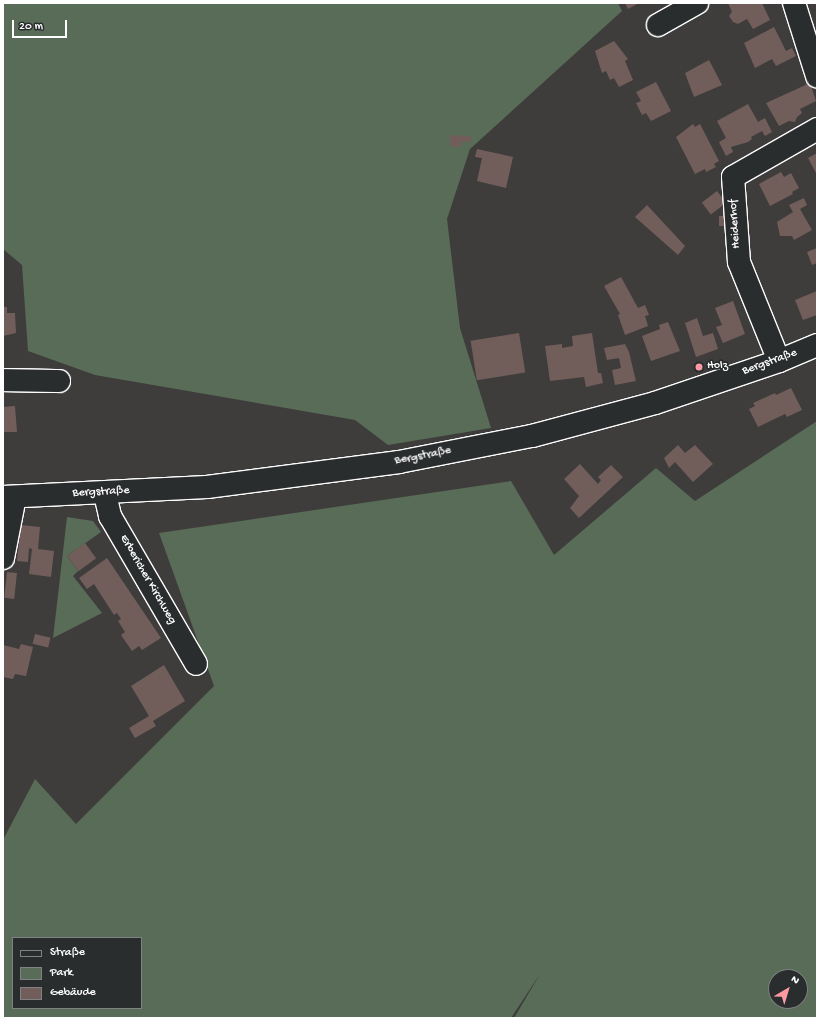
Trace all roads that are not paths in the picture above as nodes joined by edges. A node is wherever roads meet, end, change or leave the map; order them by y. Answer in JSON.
{"nodes":[{"id":1,"x":697,"y":3,"type":"edge"},
{"id":2,"x":794,"y":3,"type":"edge"},
{"id":3,"x":658,"y":25,"type":"dead end"},
{"id":4,"x":817,"y":76,"type":"edge"},
{"id":5,"x":817,"y":129,"type":"edge"},
{"id":6,"x":817,"y":345,"type":"edge"},
{"id":7,"x":780,"y":361,"type":"junction"},
{"id":8,"x":3,"y":380,"type":"edge"},
{"id":9,"x":58,"y":381,"type":"dead end"},
{"id":10,"x":105,"y":494,"type":"junction"},
{"id":11,"x":9,"y":497,"type":"edge"},
{"id":12,"x":3,"y":558,"type":"edge"},
{"id":13,"x":196,"y":664,"type":"dead end"}],
"edges":[{"from":1,"to":3,"type":"street"},
{"from":2,"to":4,"type":"street"},
{"from":5,"to":7,"type":"street","name":"Heiderhof"},
{"from":6,"to":7,"type":"street","name":"Bergstraße"},
{"from":7,"to":10,"type":"street","name":"Bergstraße"},
{"from":8,"to":9,"type":"street"},
{"from":10,"to":11,"type":"street","name":"Bergstraße"},
{"from":10,"to":13,"type":"street","name":"Erbericher Kirchweg"},
{"from":11,"to":12,"type":"street","name":"Bergstraße"}]}
